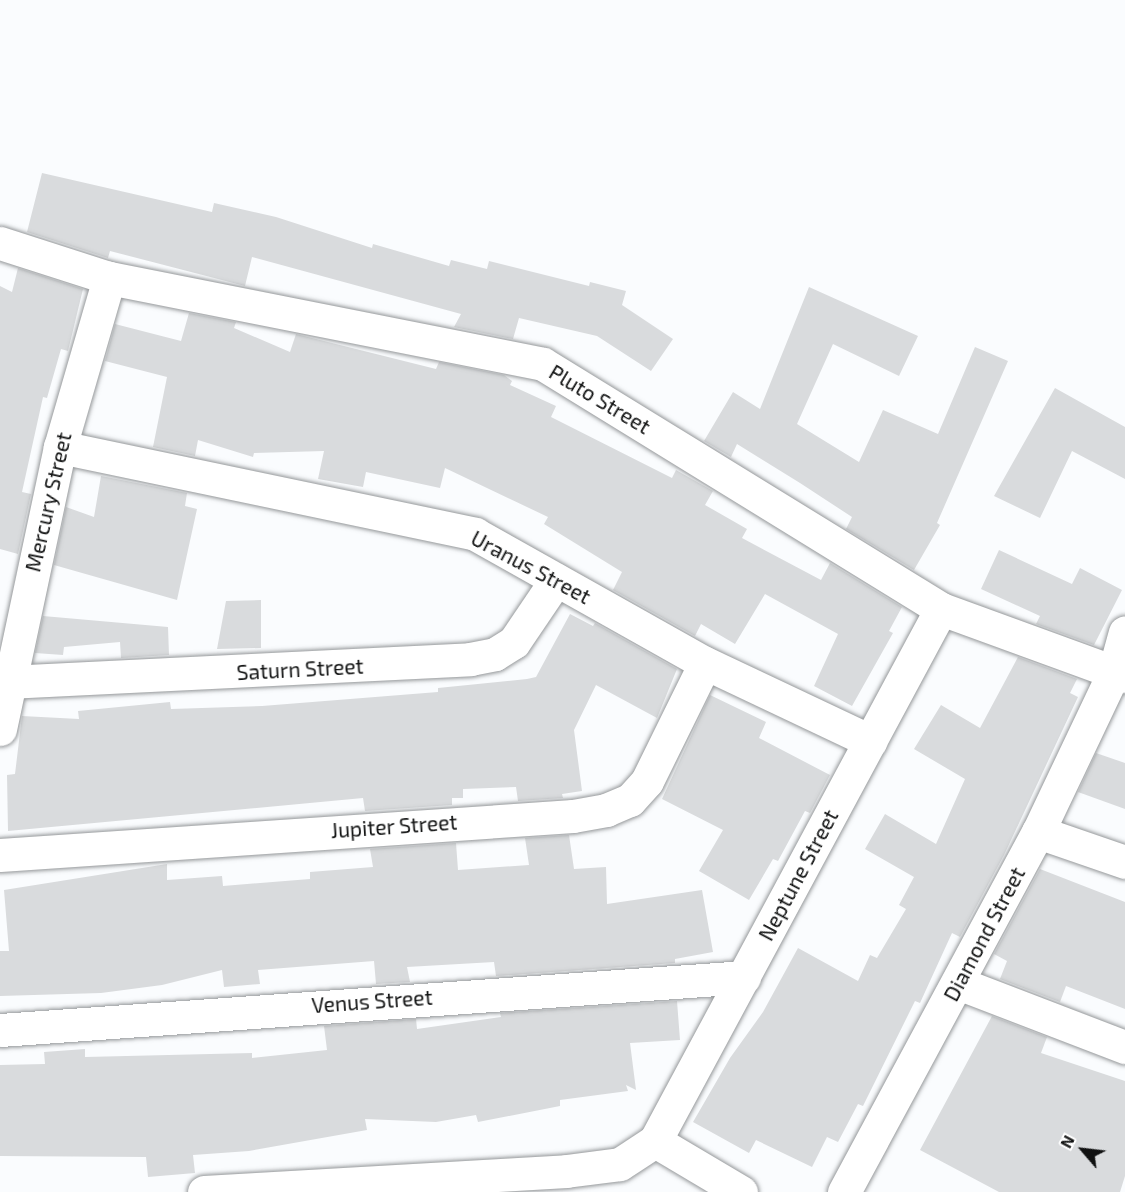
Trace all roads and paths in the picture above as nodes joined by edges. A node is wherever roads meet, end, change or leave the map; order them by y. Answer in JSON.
{"nodes":[{"id":1,"x":0,"y":243,"type":"edge"},
{"id":2,"x":109,"y":278,"type":"junction"},
{"id":3,"x":60,"y":447,"type":"junction"},
{"id":4,"x":556,"y":580,"type":"junction"},
{"id":5,"x":941,"y":609,"type":"junction"},
{"id":6,"x":1125,"y":632,"type":"edge"},
{"id":7,"x":705,"y":663,"type":"junction"},
{"id":8,"x":1119,"y":674,"type":"edge"},
{"id":9,"x":7,"y":682,"type":"junction"},
{"id":10,"x":0,"y":729,"type":"edge"},
{"id":11,"x":870,"y":741,"type":"junction"},
{"id":12,"x":1038,"y":832,"type":"junction"},
{"id":13,"x":0,"y":855,"type":"edge"},
{"id":14,"x":1125,"y":862,"type":"edge"},
{"id":15,"x":744,"y":977,"type":"junction"},
{"id":16,"x":958,"y":983,"type":"junction"},
{"id":17,"x":0,"y":1030,"type":"edge"},
{"id":18,"x":1125,"y":1047,"type":"edge"},
{"id":19,"x":655,"y":1141,"type":"junction"},
{"id":20,"x":204,"y":1192,"type":"edge"},
{"id":21,"x":741,"y":1192,"type":"edge"},
{"id":22,"x":844,"y":1192,"type":"edge"}],
"edges":[{"from":1,"to":2,"type":"street","name":"Pluto Street"},
{"from":2,"to":3,"type":"street","name":"Mercury Street"},
{"from":2,"to":5,"type":"street","name":"Pluto Street"},
{"from":3,"to":4,"type":"street","name":"Uranus Street"},
{"from":3,"to":9,"type":"street","name":"Mercury Street"},
{"from":4,"to":7,"type":"street","name":"Uranus Street"},
{"from":4,"to":9,"type":"street","name":"Saturn Street"},
{"from":5,"to":8,"type":"street","name":"Pluto Street"},
{"from":5,"to":11,"type":"street","name":"Neptune Street"},
{"from":6,"to":8,"type":"street","name":"Diamond Street"},
{"from":7,"to":11,"type":"street","name":"Uranus Street"},
{"from":7,"to":13,"type":"street","name":"Jupiter Street"},
{"from":8,"to":12,"type":"street","name":"Diamond Street"},
{"from":9,"to":10,"type":"street","name":"Mercury Street"},
{"from":11,"to":15,"type":"street","name":"Neptune Street"},
{"from":12,"to":14,"type":"street"},
{"from":12,"to":16,"type":"street","name":"Diamond Street"},
{"from":15,"to":17,"type":"street","name":"Venus Street"},
{"from":15,"to":19,"type":"street","name":"Neptune Street"},
{"from":16,"to":18,"type":"street"},
{"from":16,"to":22,"type":"street","name":"Diamond Street"},
{"from":19,"to":20,"type":"street"},
{"from":19,"to":21,"type":"street"}]}
